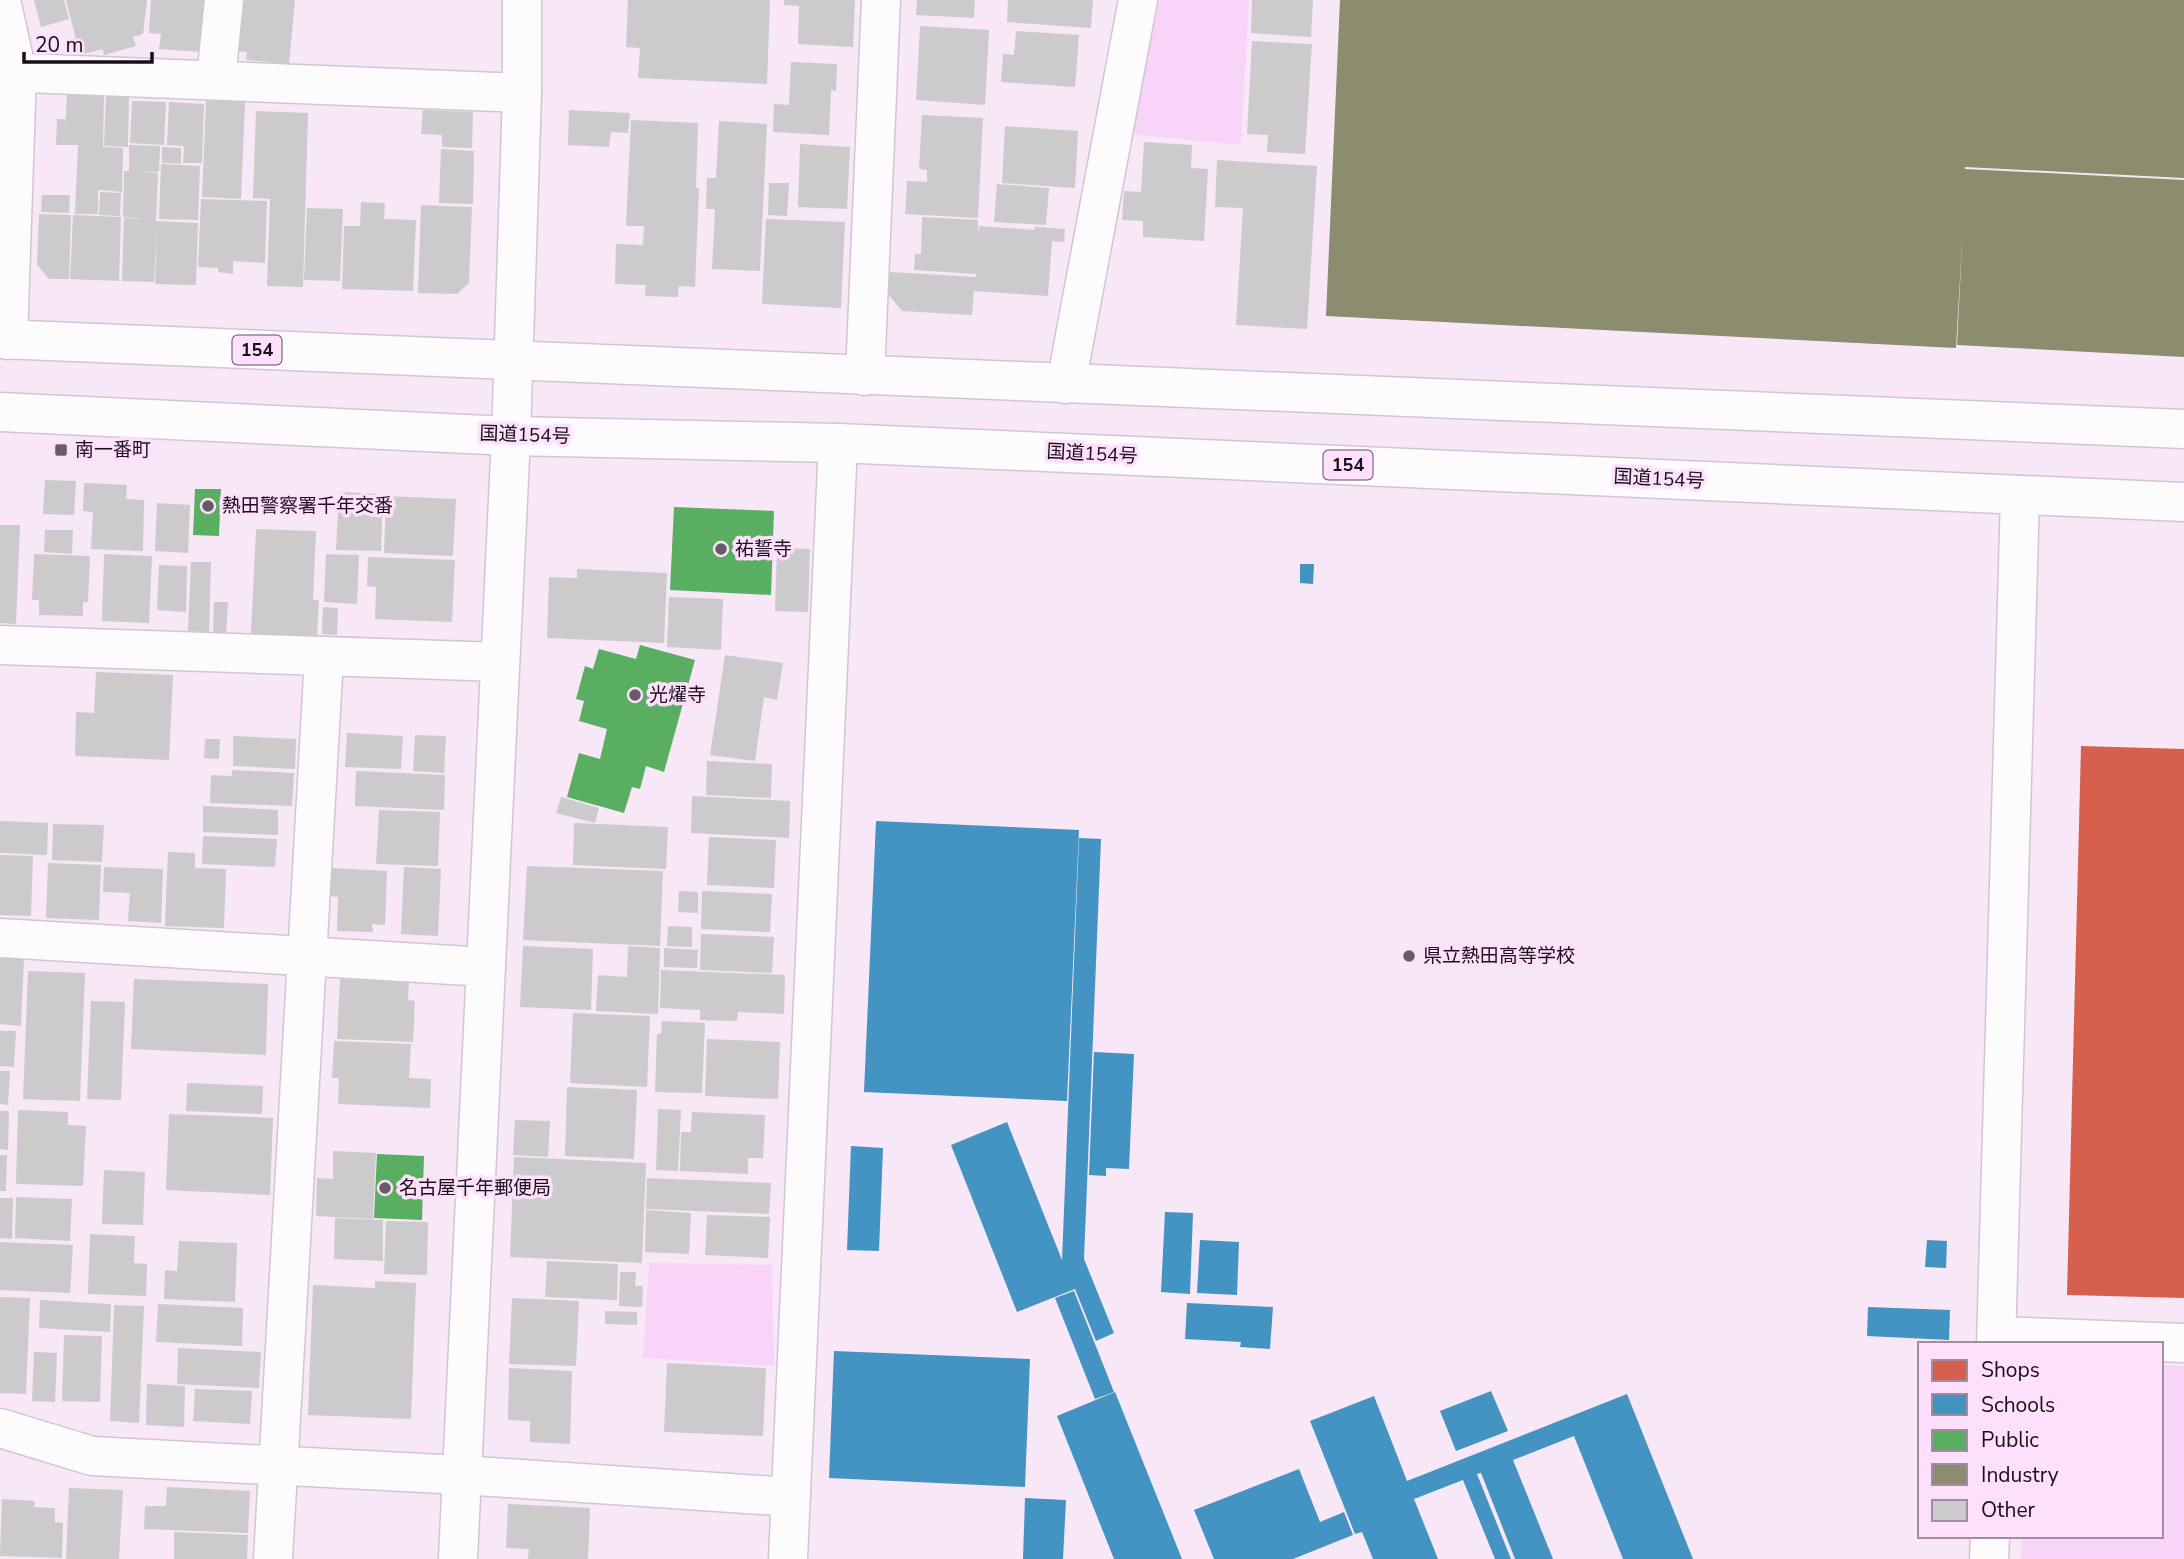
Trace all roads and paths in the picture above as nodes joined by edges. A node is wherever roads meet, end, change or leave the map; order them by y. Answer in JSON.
{"nodes":[{"id":1,"x":1,"y":0,"type":"edge"},
{"id":2,"x":224,"y":0,"type":"edge"},
{"id":3,"x":522,"y":0,"type":"edge"},
{"id":4,"x":881,"y":0,"type":"edge"},
{"id":5,"x":1138,"y":0,"type":"edge"},
{"id":6,"x":8,"y":72,"type":"edge"},
{"id":7,"x":216,"y":79,"type":"junction"},
{"id":8,"x":522,"y":93,"type":"junction"},
{"id":9,"x":4,"y":340,"type":"edge"},
{"id":10,"x":513,"y":361,"type":"junction"},
{"id":11,"x":865,"y":376,"type":"junction"},
{"id":12,"x":1066,"y":384,"type":"junction"},
{"id":13,"x":0,"y":412,"type":"edge"},
{"id":14,"x":2184,"y":429,"type":"edge"},
{"id":15,"x":511,"y":436,"type":"junction"},
{"id":16,"x":838,"y":443,"type":"junction"},
{"id":17,"x":2020,"y":495,"type":"junction"},
{"id":18,"x":2184,"y":502,"type":"edge"},
{"id":19,"x":0,"y":645,"type":"edge"},
{"id":20,"x":324,"y":657,"type":"junction"},
{"id":21,"x":500,"y":663,"type":"junction"},
{"id":22,"x":0,"y":938,"type":"edge"},
{"id":23,"x":307,"y":956,"type":"junction"},
{"id":24,"x":486,"y":967,"type":"junction"},
{"id":25,"x":1996,"y":1340,"type":"edge"},
{"id":26,"x":2121,"y":1342,"type":"edge"},
{"id":27,"x":2163,"y":1343,"type":"edge"},
{"id":28,"x":2184,"y":1343,"type":"edge"},
{"id":29,"x":0,"y":1428,"type":"edge"},
{"id":30,"x":278,"y":1467,"type":"junction"},
{"id":31,"x":462,"y":1475,"type":"junction"},
{"id":32,"x":791,"y":1497,"type":"junction"},
{"id":33,"x":1990,"y":1538,"type":"edge"},
{"id":34,"x":272,"y":1559,"type":"edge"},
{"id":35,"x":458,"y":1559,"type":"edge"},
{"id":36,"x":788,"y":1559,"type":"edge"},
{"id":37,"x":1989,"y":1559,"type":"edge"}],
"edges":[{"from":1,"to":6,"type":"main road"},
{"from":2,"to":7,"type":"main road"},
{"from":3,"to":8,"type":"main road"},
{"from":4,"to":11,"type":"main road"},
{"from":5,"to":12,"type":"main road"},
{"from":6,"to":7,"type":"main road"},
{"from":6,"to":9,"type":"main road"},
{"from":7,"to":8,"type":"main road"},
{"from":8,"to":10,"type":"main road"},
{"from":9,"to":10,"type":"main road","number":"154"},
{"from":10,"to":11,"type":"main road","number":"154"},
{"from":10,"to":15,"type":"main road"},
{"from":11,"to":12,"type":"main road","number":"154"},
{"from":12,"to":14,"type":"main road","number":"154"},
{"from":13,"to":15,"type":"main road","name":"国道154号","number":"154"},
{"from":15,"to":16,"type":"main road","name":"国道154号","number":"154"},
{"from":15,"to":21,"type":"main road"},
{"from":16,"to":17,"type":"main road","name":"国道154号","number":"154"},
{"from":16,"to":32,"type":"main road"},
{"from":17,"to":18,"type":"main road","name":"国道154号","number":"154"},
{"from":17,"to":25,"type":"main road"},
{"from":19,"to":20,"type":"main road"},
{"from":20,"to":21,"type":"main road"},
{"from":20,"to":23,"type":"main road"},
{"from":21,"to":24,"type":"main road"},
{"from":22,"to":23,"type":"main road"},
{"from":23,"to":24,"type":"main road"},
{"from":23,"to":30,"type":"main road"},
{"from":24,"to":31,"type":"main road"},
{"from":25,"to":26,"type":"main road"},
{"from":27,"to":28,"type":"main road"},
{"from":29,"to":30,"type":"main road"},
{"from":30,"to":31,"type":"main road"},
{"from":30,"to":34,"type":"main road"},
{"from":31,"to":32,"type":"main road"},
{"from":31,"to":35,"type":"main road"},
{"from":32,"to":36,"type":"main road"},
{"from":33,"to":37,"type":"main road"}]}
